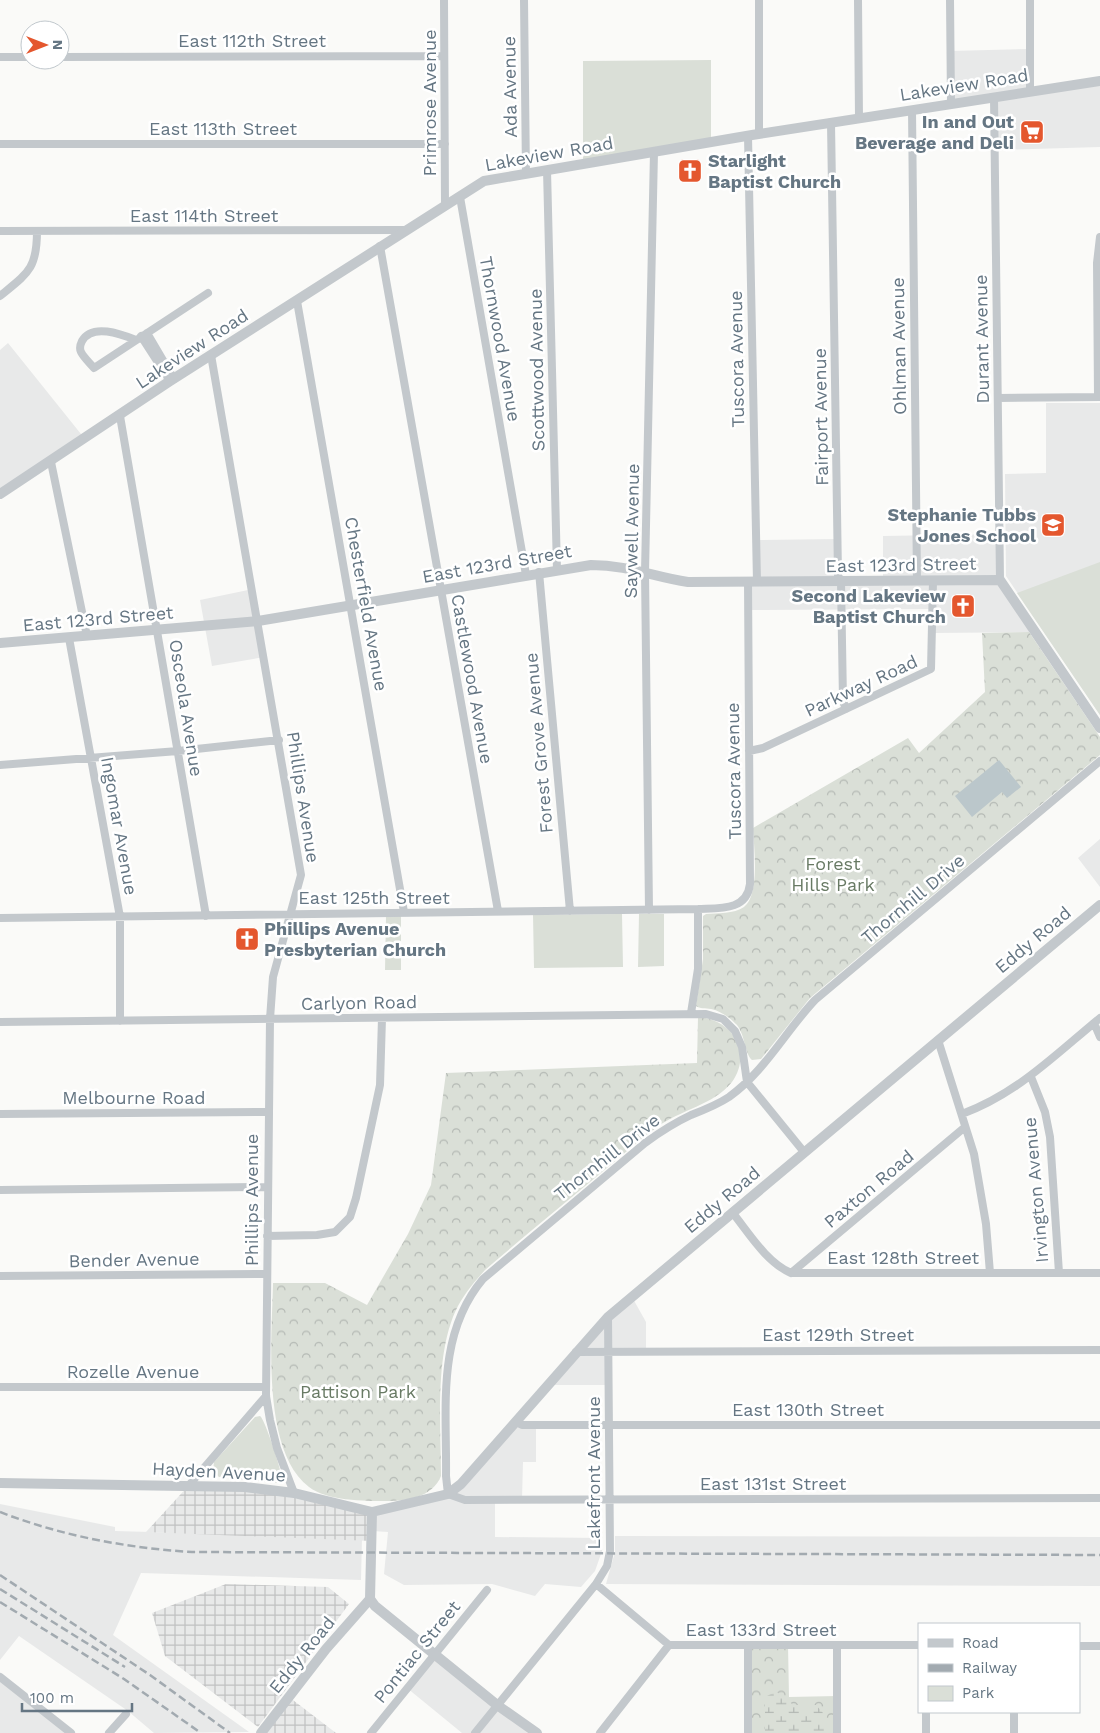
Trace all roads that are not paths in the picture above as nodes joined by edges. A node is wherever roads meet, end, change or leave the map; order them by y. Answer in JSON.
{"nodes":[{"id":1,"x":444,"y":0,"type":"edge"},
{"id":2,"x":524,"y":0,"type":"edge"},
{"id":3,"x":759,"y":0,"type":"edge"},
{"id":4,"x":858,"y":0,"type":"edge"},
{"id":5,"x":950,"y":0,"type":"edge"},
{"id":6,"x":1030,"y":0,"type":"edge"},
{"id":7,"x":0,"y":56,"type":"edge"},
{"id":8,"x":444,"y":56,"type":"junction"},
{"id":9,"x":20,"y":57,"type":"edge"},
{"id":10,"x":70,"y":57,"type":"edge"},
{"id":11,"x":1100,"y":82,"type":"edge"},
{"id":12,"x":1030,"y":91,"type":"junction"},
{"id":13,"x":994,"y":98,"type":"junction"},
{"id":14,"x":951,"y":103,"type":"junction"},
{"id":15,"x":912,"y":110,"type":"junction"},
{"id":16,"x":859,"y":118,"type":"junction"},
{"id":17,"x":832,"y":123,"type":"junction"},
{"id":18,"x":759,"y":134,"type":"junction"},
{"id":19,"x":748,"y":136,"type":"junction"},
{"id":20,"x":0,"y":144,"type":"edge"},
{"id":21,"x":445,"y":144,"type":"junction"},
{"id":22,"x":654,"y":152,"type":"junction"},
{"id":23,"x":547,"y":170,"type":"junction"},
{"id":24,"x":526,"y":174,"type":"junction"},
{"id":25,"x":460,"y":197,"type":"junction"},
{"id":26,"x":445,"y":206,"type":"junction"},
{"id":27,"x":408,"y":230,"type":"junction"},
{"id":28,"x":0,"y":231,"type":"edge"},
{"id":29,"x":37,"y":231,"type":"junction"},
{"id":30,"x":1100,"y":237,"type":"edge"},
{"id":31,"x":380,"y":246,"type":"junction"},
{"id":32,"x":208,"y":293,"type":"dead end"},
{"id":33,"x":0,"y":296,"type":"edge"},
{"id":34,"x":297,"y":301,"type":"junction"},
{"id":35,"x":141,"y":336,"type":"junction"},
{"id":36,"x":211,"y":355,"type":"junction"},
{"id":37,"x":172,"y":380,"type":"junction"},
{"id":38,"x":1099,"y":397,"type":"edge"},
{"id":39,"x":998,"y":398,"type":"junction"},
{"id":40,"x":120,"y":416,"type":"junction"},
{"id":41,"x":51,"y":462,"type":"junction"},
{"id":42,"x":0,"y":494,"type":"edge"},
{"id":43,"x":557,"y":570,"type":"junction"},
{"id":44,"x":539,"y":572,"type":"junction"},
{"id":45,"x":645,"y":572,"type":"junction"},
{"id":46,"x":526,"y":575,"type":"junction"},
{"id":47,"x":1000,"y":580,"type":"junction"},
{"id":48,"x":917,"y":581,"type":"junction"},
{"id":49,"x":933,"y":581,"type":"junction"},
{"id":50,"x":752,"y":582,"type":"junction"},
{"id":51,"x":841,"y":582,"type":"junction"},
{"id":52,"x":441,"y":590,"type":"junction"},
{"id":53,"x":351,"y":606,"type":"junction"},
{"id":54,"x":258,"y":621,"type":"junction"},
{"id":55,"x":158,"y":630,"type":"junction"},
{"id":56,"x":87,"y":636,"type":"junction"},
{"id":57,"x":70,"y":638,"type":"junction"},
{"id":58,"x":0,"y":643,"type":"edge"},
{"id":59,"x":846,"y":709,"type":"junction"},
{"id":60,"x":1100,"y":728,"type":"edge"},
{"id":61,"x":279,"y":740,"type":"junction"},
{"id":62,"x":178,"y":751,"type":"junction"},
{"id":63,"x":749,"y":751,"type":"junction"},
{"id":64,"x":92,"y":758,"type":"junction"},
{"id":65,"x":1100,"y":761,"type":"edge"},
{"id":66,"x":0,"y":765,"type":"edge"},
{"id":67,"x":745,"y":899,"type":"joint"},
{"id":68,"x":1100,"y":905,"type":"edge"},
{"id":69,"x":698,"y":909,"type":"junction"},
{"id":70,"x":649,"y":910,"type":"junction"},
{"id":71,"x":498,"y":911,"type":"junction"},
{"id":72,"x":570,"y":911,"type":"junction"},
{"id":73,"x":404,"y":912,"type":"junction"},
{"id":74,"x":290,"y":913,"type":"junction"},
{"id":75,"x":206,"y":916,"type":"junction"},
{"id":76,"x":120,"y":917,"type":"junction"},
{"id":77,"x":0,"y":918,"type":"edge"},
{"id":78,"x":691,"y":1013,"type":"junction"},
{"id":79,"x":270,"y":1018,"type":"junction"},
{"id":80,"x":382,"y":1018,"type":"junction"},
{"id":81,"x":1097,"y":1020,"type":"edge"},
{"id":82,"x":120,"y":1021,"type":"junction"},
{"id":83,"x":0,"y":1022,"type":"edge"},
{"id":84,"x":1100,"y":1037,"type":"edge"},
{"id":85,"x":938,"y":1040,"type":"junction"},
{"id":86,"x":1031,"y":1077,"type":"junction"},
{"id":87,"x":747,"y":1082,"type":"junction"},
{"id":88,"x":267,"y":1112,"type":"junction"},
{"id":89,"x":0,"y":1114,"type":"edge"},
{"id":90,"x":962,"y":1114,"type":"junction"},
{"id":91,"x":965,"y":1127,"type":"junction"},
{"id":92,"x":804,"y":1152,"type":"junction"},
{"id":93,"x":267,"y":1187,"type":"junction"},
{"id":94,"x":0,"y":1190,"type":"edge"},
{"id":95,"x":732,"y":1212,"type":"junction"},
{"id":96,"x":267,"y":1236,"type":"junction"},
{"id":97,"x":792,"y":1273,"type":"junction"},
{"id":98,"x":990,"y":1273,"type":"junction"},
{"id":99,"x":1058,"y":1273,"type":"junction"},
{"id":100,"x":1100,"y":1273,"type":"edge"},
{"id":101,"x":267,"y":1274,"type":"junction"},
{"id":102,"x":0,"y":1276,"type":"edge"},
{"id":103,"x":608,"y":1317,"type":"junction"},
{"id":104,"x":1100,"y":1350,"type":"edge"},
{"id":105,"x":608,"y":1351,"type":"junction"},
{"id":106,"x":576,"y":1352,"type":"junction"},
{"id":107,"x":0,"y":1388,"type":"edge"},
{"id":108,"x":266,"y":1388,"type":"junction"},
{"id":109,"x":266,"y":1396,"type":"junction"},
{"id":110,"x":516,"y":1422,"type":"junction"},
{"id":111,"x":608,"y":1425,"type":"junction"},
{"id":112,"x":1100,"y":1425,"type":"edge"},
{"id":113,"x":0,"y":1483,"type":"edge"},
{"id":114,"x":190,"y":1484,"type":"junction"},
{"id":115,"x":294,"y":1492,"type":"junction"},
{"id":116,"x":448,"y":1494,"type":"junction"},
{"id":117,"x":1100,"y":1498,"type":"edge"},
{"id":118,"x":610,"y":1499,"type":"junction"},
{"id":119,"x":372,"y":1512,"type":"junction"},
{"id":120,"x":596,"y":1584,"type":"junction"},
{"id":121,"x":487,"y":1590,"type":"dead end"},
{"id":122,"x":370,"y":1599,"type":"junction"},
{"id":123,"x":669,"y":1645,"type":"junction"},
{"id":124,"x":748,"y":1645,"type":"junction"},
{"id":125,"x":837,"y":1645,"type":"junction"},
{"id":126,"x":918,"y":1645,"type":"edge"},
{"id":127,"x":1080,"y":1646,"type":"edge"},
{"id":128,"x":1100,"y":1646,"type":"edge"},
{"id":129,"x":434,"y":1655,"type":"junction"},
{"id":130,"x":0,"y":1677,"type":"edge"},
{"id":131,"x":497,"y":1705,"type":"junction"},
{"id":132,"x":926,"y":1713,"type":"edge"},
{"id":133,"x":1014,"y":1713,"type":"edge"},
{"id":134,"x":126,"y":1714,"type":"dead end"},
{"id":135,"x":71,"y":1733,"type":"edge"},
{"id":136,"x":109,"y":1733,"type":"edge"},
{"id":137,"x":261,"y":1733,"type":"edge"},
{"id":138,"x":371,"y":1733,"type":"edge"},
{"id":139,"x":475,"y":1733,"type":"edge"},
{"id":140,"x":537,"y":1733,"type":"edge"},
{"id":141,"x":600,"y":1733,"type":"edge"},
{"id":142,"x":748,"y":1733,"type":"edge"},
{"id":143,"x":837,"y":1733,"type":"edge"},
{"id":144,"x":926,"y":1733,"type":"edge"},
{"id":145,"x":1014,"y":1733,"type":"edge"}],
"edges":[{"from":1,"to":8,"type":"street","name":"Primrose Avenue"},
{"from":2,"to":24,"type":"street","name":"Ada Avenue"},
{"from":3,"to":18,"type":"street"},
{"from":4,"to":16,"type":"street"},
{"from":5,"to":14,"type":"street"},
{"from":6,"to":12,"type":"street"},
{"from":7,"to":9,"type":"street"},
{"from":8,"to":10,"type":"street","name":"East 112th Street"},
{"from":8,"to":21,"type":"street","name":"Primrose Avenue"},
{"from":11,"to":12,"type":"street","name":"Lakeview Road"},
{"from":12,"to":13,"type":"street","name":"Lakeview Road"},
{"from":13,"to":14,"type":"street","name":"Lakeview Road"},
{"from":13,"to":39,"type":"street","name":"Durant Avenue"},
{"from":14,"to":15,"type":"street","name":"Lakeview Road"},
{"from":15,"to":16,"type":"street","name":"Lakeview Road"},
{"from":15,"to":48,"type":"street","name":"Ohlman Avenue"},
{"from":16,"to":17,"type":"street","name":"Lakeview Road"},
{"from":17,"to":18,"type":"street","name":"Lakeview Road"},
{"from":17,"to":51,"type":"street","name":"Fairport Avenue"},
{"from":18,"to":19,"type":"street","name":"Lakeview Road"},
{"from":19,"to":22,"type":"street","name":"Lakeview Road"},
{"from":19,"to":50,"type":"street","name":"Tuscora Avenue"},
{"from":20,"to":21,"type":"street","name":"East 113th Street"},
{"from":21,"to":26,"type":"street","name":"Primrose Avenue"},
{"from":22,"to":23,"type":"street","name":"Lakeview Road"},
{"from":22,"to":45,"type":"street","name":"Saywell Avenue"},
{"from":23,"to":24,"type":"street","name":"Lakeview Road"},
{"from":23,"to":43,"type":"street","name":"Scottwood Avenue"},
{"from":24,"to":25,"type":"street","name":"Lakeview Road"},
{"from":25,"to":26,"type":"street","name":"Lakeview Road"},
{"from":25,"to":46,"type":"street","name":"Thornwood Avenue"},
{"from":26,"to":27,"type":"street","name":"Lakeview Road"},
{"from":27,"to":29,"type":"street","name":"East 114th Street"},
{"from":27,"to":31,"type":"street","name":"Lakeview Road"},
{"from":28,"to":29,"type":"street","name":"East 114th Street"},
{"from":29,"to":33,"type":"street"},
{"from":30,"to":38,"type":"street"},
{"from":31,"to":34,"type":"street","name":"Lakeview Road"},
{"from":31,"to":52,"type":"street","name":"Castlewood Avenue"},
{"from":32,"to":35,"type":"street"},
{"from":34,"to":36,"type":"street","name":"Lakeview Road"},
{"from":34,"to":53,"type":"street","name":"Chesterfield Avenue"},
{"from":35,"to":35,"type":"street"},
{"from":35,"to":37,"type":"street"},
{"from":36,"to":37,"type":"street","name":"Lakeview Road"},
{"from":36,"to":54,"type":"street","name":"Phillips Avenue"},
{"from":37,"to":40,"type":"street","name":"Lakeview Road"},
{"from":38,"to":39,"type":"street"},
{"from":39,"to":47,"type":"street","name":"Durant Avenue"},
{"from":40,"to":41,"type":"street","name":"Lakeview Road"},
{"from":40,"to":55,"type":"street","name":"Osceola Avenue"},
{"from":41,"to":42,"type":"street","name":"Lakeview Road"},
{"from":41,"to":56,"type":"street"},
{"from":43,"to":44,"type":"street","name":"East 123rd Street"},
{"from":43,"to":45,"type":"street","name":"East 123rd Street"},
{"from":44,"to":46,"type":"street","name":"East 123rd Street"},
{"from":44,"to":72,"type":"street","name":"Forest Grove Avenue"},
{"from":45,"to":50,"type":"street","name":"East 123rd Street"},
{"from":45,"to":70,"type":"street","name":"Saywell Avenue"},
{"from":46,"to":52,"type":"street","name":"East 123rd Street"},
{"from":47,"to":49,"type":"street","name":"East 123rd Street"},
{"from":47,"to":60,"type":"street"},
{"from":48,"to":49,"type":"street","name":"East 123rd Street"},
{"from":48,"to":51,"type":"street","name":"East 123rd Street"},
{"from":49,"to":59,"type":"street","name":"Parkway Road"},
{"from":50,"to":51,"type":"street","name":"East 123rd Street"},
{"from":50,"to":63,"type":"street","name":"Tuscora Avenue"},
{"from":51,"to":59,"type":"street","name":"Fairport Avenue"},
{"from":52,"to":53,"type":"street","name":"East 123rd Street"},
{"from":52,"to":71,"type":"street","name":"Castlewood Avenue"},
{"from":53,"to":54,"type":"street","name":"East 123rd Street"},
{"from":53,"to":73,"type":"street","name":"Chesterfield Avenue"},
{"from":54,"to":55,"type":"street","name":"East 123rd Street"},
{"from":54,"to":61,"type":"street","name":"Phillips Avenue"},
{"from":55,"to":56,"type":"street","name":"East 123rd Street"},
{"from":55,"to":62,"type":"street","name":"Osceola Avenue"},
{"from":56,"to":57,"type":"street","name":"East 123rd Street"},
{"from":57,"to":58,"type":"street","name":"East 123rd Street"},
{"from":57,"to":64,"type":"street","name":"Ingomar Avenue"},
{"from":59,"to":63,"type":"street","name":"Parkway Road"},
{"from":61,"to":62,"type":"street"},
{"from":61,"to":74,"type":"street","name":"Phillips Avenue"},
{"from":62,"to":64,"type":"street"},
{"from":62,"to":75,"type":"street","name":"Osceola Avenue"},
{"from":63,"to":67,"type":"street","name":"Tuscora Avenue"},
{"from":64,"to":66,"type":"street"},
{"from":64,"to":76,"type":"street","name":"Ingomar Avenue"},
{"from":65,"to":87,"type":"street","name":"Thornhill Drive"},
{"from":67,"to":69,"type":"street","name":"East 125th Street"},
{"from":68,"to":85,"type":"street","name":"Eddy Road"},
{"from":69,"to":70,"type":"street","name":"East 125th Street"},
{"from":69,"to":78,"type":"street"},
{"from":70,"to":72,"type":"street","name":"East 125th Street"},
{"from":71,"to":72,"type":"street","name":"East 125th Street"},
{"from":71,"to":73,"type":"street","name":"East 125th Street"},
{"from":73,"to":74,"type":"street","name":"East 125th Street"},
{"from":74,"to":75,"type":"street","name":"East 125th Street"},
{"from":74,"to":79,"type":"street","name":"Phillips Avenue"},
{"from":75,"to":76,"type":"street","name":"East 125th Street"},
{"from":76,"to":77,"type":"street","name":"East 125th Street"},
{"from":76,"to":82,"type":"street","name":"Ingomar Avenue"},
{"from":78,"to":80,"type":"street","name":"Carlyon Road"},
{"from":78,"to":87,"type":"street","name":"Carlyon Road"},
{"from":79,"to":80,"type":"street","name":"Carlyon Road"},
{"from":79,"to":82,"type":"street","name":"Carlyon Road"},
{"from":79,"to":88,"type":"street","name":"Phillips Avenue"},
{"from":80,"to":96,"type":"street"},
{"from":81,"to":84,"type":"street"},
{"from":81,"to":86,"type":"street"},
{"from":82,"to":83,"type":"street","name":"Carlyon Road"},
{"from":85,"to":90,"type":"street"},
{"from":85,"to":92,"type":"street","name":"Eddy Road"},
{"from":86,"to":90,"type":"street"},
{"from":86,"to":99,"type":"street","name":"Irvington Avenue"},
{"from":87,"to":92,"type":"street"},
{"from":87,"to":116,"type":"street","name":"Thornhill Drive"},
{"from":88,"to":89,"type":"street","name":"Melbourne Road"},
{"from":88,"to":93,"type":"street","name":"Phillips Avenue"},
{"from":90,"to":91,"type":"street"},
{"from":91,"to":97,"type":"street","name":"Paxton Road"},
{"from":91,"to":98,"type":"street"},
{"from":92,"to":95,"type":"street","name":"Eddy Road"},
{"from":93,"to":94,"type":"street"},
{"from":93,"to":96,"type":"street","name":"Phillips Avenue"},
{"from":95,"to":97,"type":"street"},
{"from":95,"to":103,"type":"street","name":"Eddy Road"},
{"from":96,"to":101,"type":"street","name":"Phillips Avenue"},
{"from":97,"to":98,"type":"street","name":"East 128th Street"},
{"from":98,"to":99,"type":"street","name":"East 128th Street"},
{"from":99,"to":100,"type":"street","name":"East 128th Street"},
{"from":101,"to":102,"type":"street","name":"Bender Avenue"},
{"from":101,"to":108,"type":"street","name":"Phillips Avenue"},
{"from":103,"to":105,"type":"street","name":"Lakefront Avenue"},
{"from":103,"to":106,"type":"street","name":"Eddy Road"},
{"from":104,"to":105,"type":"street","name":"East 129th Street"},
{"from":105,"to":106,"type":"street","name":"East 129th Street"},
{"from":105,"to":111,"type":"street","name":"Lakefront Avenue"},
{"from":106,"to":110,"type":"street","name":"Eddy Road"},
{"from":107,"to":108,"type":"street","name":"Rozelle Avenue"},
{"from":108,"to":109,"type":"street","name":"Phillips Avenue"},
{"from":109,"to":114,"type":"street"},
{"from":109,"to":115,"type":"street","name":"Phillips Avenue"},
{"from":110,"to":111,"type":"street","name":"East 130th Street"},
{"from":110,"to":116,"type":"street","name":"Eddy Road"},
{"from":111,"to":112,"type":"street","name":"East 130th Street"},
{"from":111,"to":118,"type":"street","name":"Lakefront Avenue"},
{"from":113,"to":114,"type":"street","name":"Hayden Avenue"},
{"from":114,"to":115,"type":"street","name":"Hayden Avenue"},
{"from":115,"to":119,"type":"street","name":"Hayden Avenue"},
{"from":116,"to":118,"type":"street","name":"East 131st Street"},
{"from":116,"to":119,"type":"street","name":"Eddy Road"},
{"from":117,"to":118,"type":"street","name":"East 131st Street"},
{"from":118,"to":120,"type":"street","name":"Lakefront Avenue"},
{"from":119,"to":122,"type":"street"},
{"from":120,"to":123,"type":"street","name":"East 133rd Street"},
{"from":120,"to":131,"type":"street","name":"Lakefront Avenue"},
{"from":121,"to":129,"type":"street","name":"Pontiac Street"},
{"from":122,"to":129,"type":"street"},
{"from":122,"to":137,"type":"street","name":"Eddy Road"},
{"from":123,"to":124,"type":"street","name":"East 133rd Street"},
{"from":123,"to":141,"type":"street"},
{"from":124,"to":125,"type":"street","name":"East 133rd Street"},
{"from":124,"to":142,"type":"street"},
{"from":125,"to":126,"type":"street","name":"East 133rd Street"},
{"from":125,"to":143,"type":"street"},
{"from":127,"to":128,"type":"street"},
{"from":129,"to":131,"type":"street"},
{"from":129,"to":138,"type":"street","name":"Pontiac Street"},
{"from":130,"to":135,"type":"street"},
{"from":131,"to":139,"type":"street","name":"Lakefront Avenue"},
{"from":131,"to":140,"type":"street"},
{"from":132,"to":144,"type":"street"},
{"from":133,"to":145,"type":"street"},
{"from":134,"to":136,"type":"street"}]}
